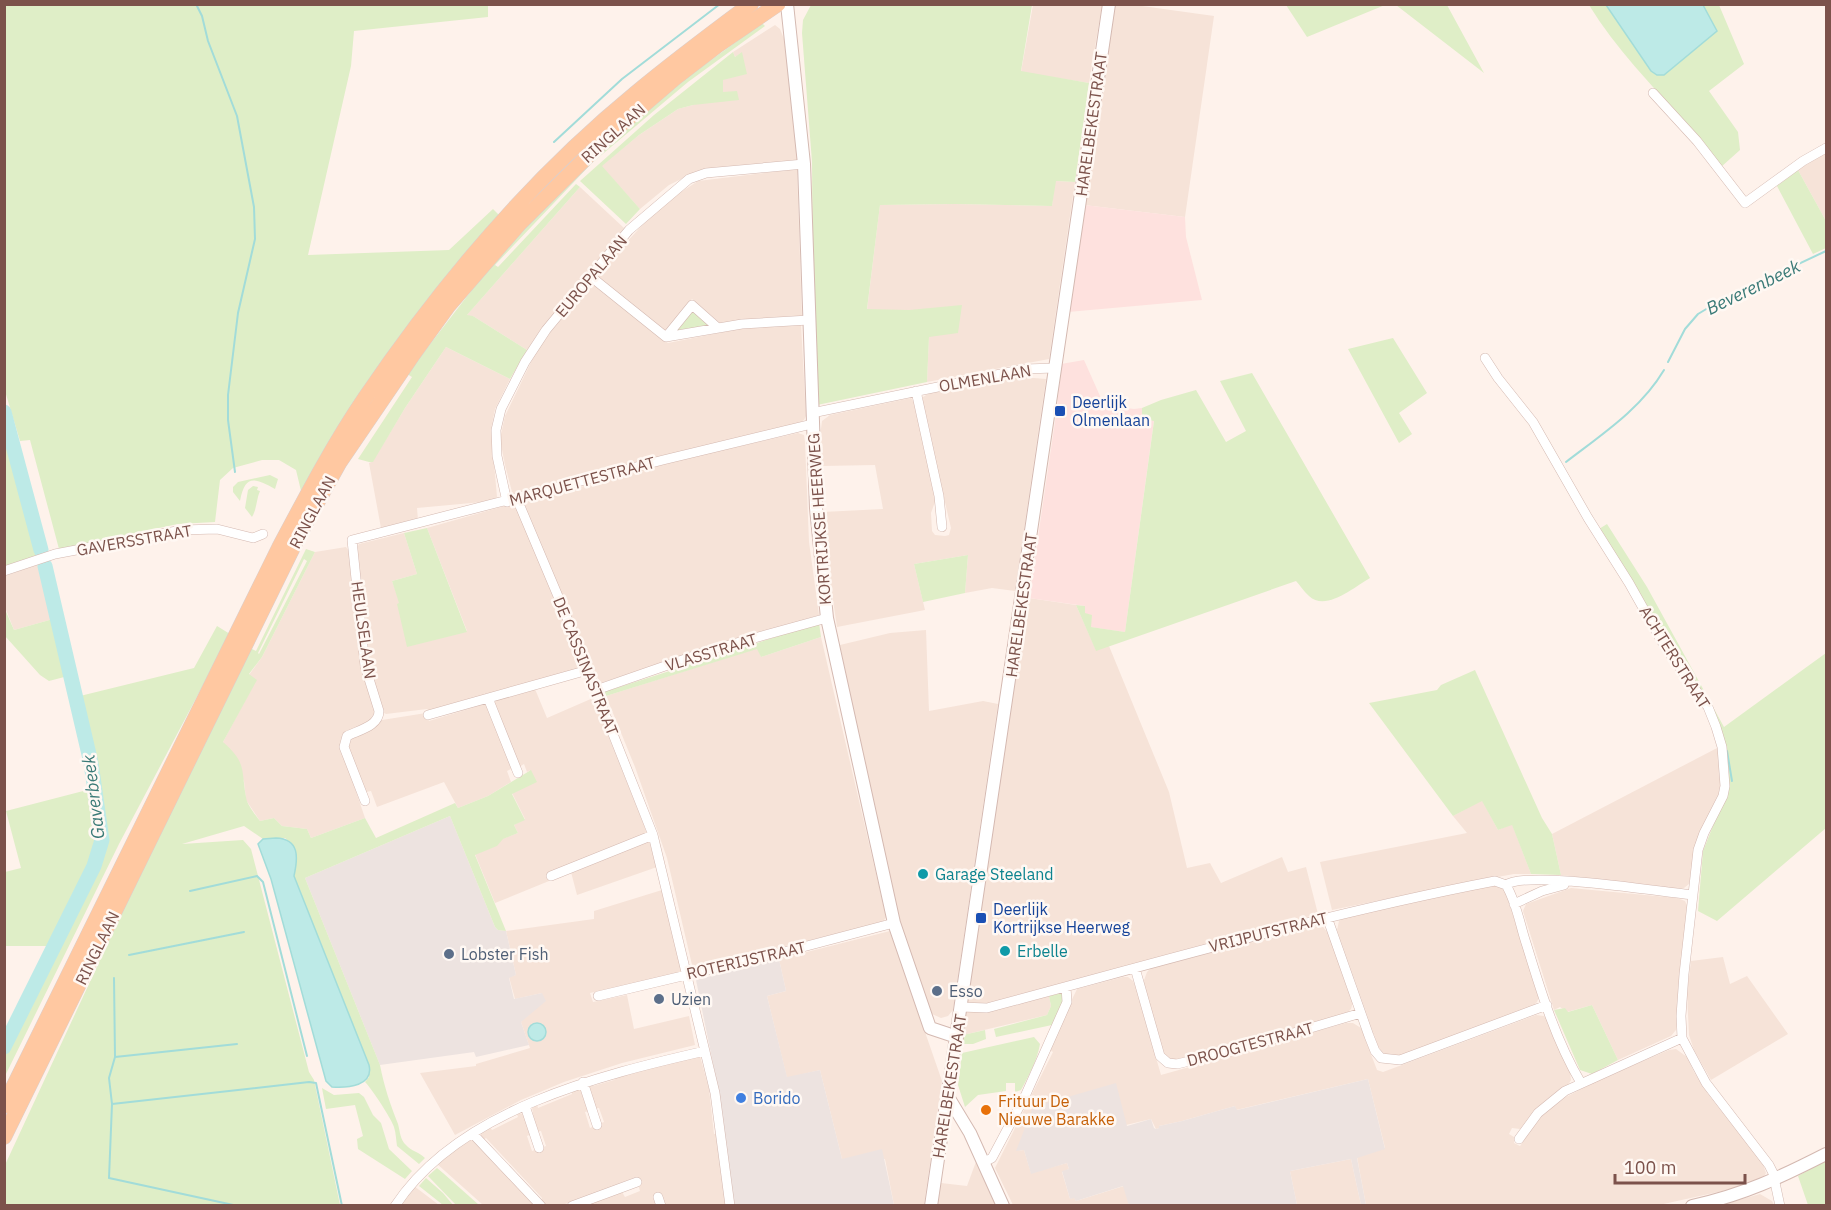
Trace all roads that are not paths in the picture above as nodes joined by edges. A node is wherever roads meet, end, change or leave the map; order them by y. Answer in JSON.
{"nodes":[{"id":1,"x":751,"y":4,"type":"edge"},
{"id":2,"x":778,"y":4,"type":"edge"},
{"id":3,"x":787,"y":4,"type":"edge"},
{"id":4,"x":1109,"y":4,"type":"edge"},
{"id":5,"x":1653,"y":93,"type":"dead end"},
{"id":6,"x":1827,"y":148,"type":"edge"},
{"id":7,"x":804,"y":164,"type":"junction"},
{"id":8,"x":590,"y":276,"type":"junction"},
{"id":9,"x":809,"y":320,"type":"junction"},
{"id":10,"x":718,"y":328,"type":"junction"},
{"id":11,"x":666,"y":337,"type":"junction"},
{"id":12,"x":1485,"y":358,"type":"dead end"},
{"id":13,"x":1055,"y":368,"type":"junction"},
{"id":14,"x":916,"y":391,"type":"junction"},
{"id":15,"x":812,"y":419,"type":"junction"},
{"id":16,"x":517,"y":499,"type":"junction"},
{"id":17,"x":507,"y":502,"type":"junction"},
{"id":18,"x":942,"y":527,"type":"dead end"},
{"id":19,"x":263,"y":534,"type":"dead end"},
{"id":20,"x":352,"y":540,"type":"joint"},
{"id":21,"x":4,"y":571,"type":"edge"},
{"id":22,"x":827,"y":618,"type":"junction"},
{"id":23,"x":588,"y":670,"type":"junction"},
{"id":24,"x":596,"y":690,"type":"junction"},
{"id":25,"x":488,"y":698,"type":"junction"},
{"id":26,"x":428,"y":715,"type":"dead end"},
{"id":27,"x":518,"y":773,"type":"dead end"},
{"id":28,"x":365,"y":801,"type":"dead end"},
{"id":29,"x":653,"y":835,"type":"junction"},
{"id":30,"x":551,"y":876,"type":"dead end"},
{"id":31,"x":1578,"y":882,"type":"junction"},
{"id":32,"x":1506,"y":885,"type":"junction"},
{"id":33,"x":1693,"y":895,"type":"junction"},
{"id":34,"x":1514,"y":904,"type":"junction"},
{"id":35,"x":1327,"y":917,"type":"junction"},
{"id":36,"x":894,"y":923,"type":"junction"},
{"id":37,"x":1135,"y":968,"type":"junction"},
{"id":38,"x":687,"y":974,"type":"junction"},
{"id":39,"x":1066,"y":987,"type":"junction"},
{"id":40,"x":598,"y":996,"type":"dead end"},
{"id":41,"x":1547,"y":1005,"type":"junction"},
{"id":42,"x":961,"y":1007,"type":"junction"},
{"id":43,"x":1361,"y":1013,"type":"junction"},
{"id":44,"x":957,"y":1037,"type":"junction"},
{"id":45,"x":1683,"y":1038,"type":"junction"},
{"id":46,"x":705,"y":1051,"type":"junction"},
{"id":47,"x":583,"y":1082,"type":"junction"},
{"id":48,"x":1581,"y":1083,"type":"junction"},
{"id":49,"x":947,"y":1095,"type":"junction"},
{"id":50,"x":4,"y":1106,"type":"edge"},
{"id":51,"x":525,"y":1106,"type":"junction"},
{"id":52,"x":597,"y":1125,"type":"dead end"},
{"id":53,"x":473,"y":1134,"type":"junction"},
{"id":54,"x":4,"y":1137,"type":"edge"},
{"id":55,"x":1519,"y":1139,"type":"dead end"},
{"id":56,"x":539,"y":1148,"type":"dead end"},
{"id":57,"x":1827,"y":1154,"type":"edge"},
{"id":58,"x":984,"y":1162,"type":"junction"},
{"id":59,"x":1775,"y":1180,"type":"junction"},
{"id":60,"x":637,"y":1182,"type":"dead end"},
{"id":61,"x":730,"y":1202,"type":"edge"},
{"id":62,"x":395,"y":1206,"type":"edge"},
{"id":63,"x":541,"y":1206,"type":"edge"},
{"id":64,"x":572,"y":1206,"type":"edge"},
{"id":65,"x":931,"y":1206,"type":"edge"},
{"id":66,"x":1004,"y":1206,"type":"edge"},
{"id":67,"x":1692,"y":1206,"type":"edge"},
{"id":68,"x":1780,"y":1206,"type":"edge"}],
"edges":[{"from":1,"to":50,"type":"main road","name":"RINGLAAN"},
{"from":2,"to":54,"type":"main road","name":"RINGLAAN"},
{"from":3,"to":7,"type":"street","name":"KORTRIJKSE HEERWEG"},
{"from":4,"to":13,"type":"street","name":"HARELBEKESTRAAT"},
{"from":5,"to":6,"type":"street"},
{"from":7,"to":8,"type":"street","name":"EUROPALAAN"},
{"from":7,"to":9,"type":"street","name":"KORTRIJKSE HEERWEG"},
{"from":8,"to":11,"type":"street"},
{"from":8,"to":17,"type":"street","name":"EUROPALAAN"},
{"from":9,"to":10,"type":"street"},
{"from":9,"to":15,"type":"street","name":"KORTRIJKSE HEERWEG"},
{"from":10,"to":11,"type":"street"},
{"from":10,"to":11,"type":"street"},
{"from":12,"to":33,"type":"street","name":"ACHTERSTRAAT"},
{"from":13,"to":14,"type":"street","name":"OLMENLAAN"},
{"from":13,"to":42,"type":"street","name":"HARELBEKESTRAAT"},
{"from":14,"to":15,"type":"street","name":"OLMENLAAN"},
{"from":14,"to":18,"type":"street","name":"OLMENLAAN"},
{"from":15,"to":16,"type":"street","name":"MARQUETTESTRAAT"},
{"from":15,"to":22,"type":"street","name":"KORTRIJKSE HEERWEG"},
{"from":16,"to":17,"type":"street","name":"MARQUETTESTRAAT"},
{"from":16,"to":23,"type":"street","name":"DE CASSINASTRAAT"},
{"from":17,"to":20,"type":"street","name":"MARQUETTESTRAAT"},
{"from":19,"to":21,"type":"street","name":"GAVERSSTRAAT"},
{"from":20,"to":28,"type":"street","name":"HEULSELAAN"},
{"from":22,"to":24,"type":"street","name":"VLASSTRAAT"},
{"from":22,"to":36,"type":"street","name":"KORTRIJKSE HEERWEG"},
{"from":23,"to":24,"type":"street","name":"DE CASSINASTRAAT"},
{"from":23,"to":25,"type":"street"},
{"from":24,"to":29,"type":"street","name":"DE CASSINASTRAAT"},
{"from":25,"to":26,"type":"street"},
{"from":25,"to":27,"type":"street"},
{"from":29,"to":30,"type":"street"},
{"from":29,"to":38,"type":"street","name":"DE CASSINASTRAAT"},
{"from":31,"to":32,"type":"street","name":"VRIJPUTSTRAAT"},
{"from":31,"to":33,"type":"street","name":"VRIJPUTSTRAAT"},
{"from":31,"to":34,"type":"street","name":"VRIJPUTSTRAAT"},
{"from":32,"to":34,"type":"street"},
{"from":32,"to":35,"type":"street","name":"VRIJPUTSTRAAT"},
{"from":33,"to":45,"type":"street","name":"ACHTERSTRAAT"},
{"from":34,"to":41,"type":"street"},
{"from":35,"to":37,"type":"street","name":"VRIJPUTSTRAAT"},
{"from":35,"to":43,"type":"street"},
{"from":36,"to":38,"type":"street","name":"ROTERIJSTRAAT"},
{"from":36,"to":44,"type":"street","name":"KORTRIJKSE HEERWEG"},
{"from":37,"to":39,"type":"street","name":"VRIJPUTSTRAAT"},
{"from":37,"to":43,"type":"street","name":"DROOGTESTRAAT"},
{"from":38,"to":40,"type":"street","name":"ROTERIJSTRAAT"},
{"from":38,"to":46,"type":"street","name":"DE CASSINASTRAAT"},
{"from":39,"to":42,"type":"street","name":"VRIJPUTSTRAAT"},
{"from":39,"to":58,"type":"street"},
{"from":41,"to":43,"type":"street"},
{"from":41,"to":48,"type":"street"},
{"from":42,"to":44,"type":"street","name":"HARELBEKESTRAAT"},
{"from":44,"to":49,"type":"street","name":"HARELBEKESTRAAT"},
{"from":45,"to":48,"type":"street"},
{"from":45,"to":59,"type":"street","name":"ACHTERSTRAAT"},
{"from":46,"to":47,"type":"street"},
{"from":46,"to":61,"type":"street","name":"DE CASSINASTRAAT"},
{"from":47,"to":51,"type":"street"},
{"from":47,"to":52,"type":"street"},
{"from":48,"to":55,"type":"street"},
{"from":49,"to":58,"type":"street"},
{"from":49,"to":65,"type":"street","name":"HARELBEKESTRAAT"},
{"from":51,"to":53,"type":"street"},
{"from":51,"to":56,"type":"street"},
{"from":53,"to":62,"type":"street"},
{"from":53,"to":63,"type":"street"},
{"from":57,"to":59,"type":"street"},
{"from":58,"to":66,"type":"street"},
{"from":59,"to":67,"type":"street"},
{"from":59,"to":68,"type":"street","name":"ACHTERSTRAAT"},
{"from":60,"to":64,"type":"street"}]}
